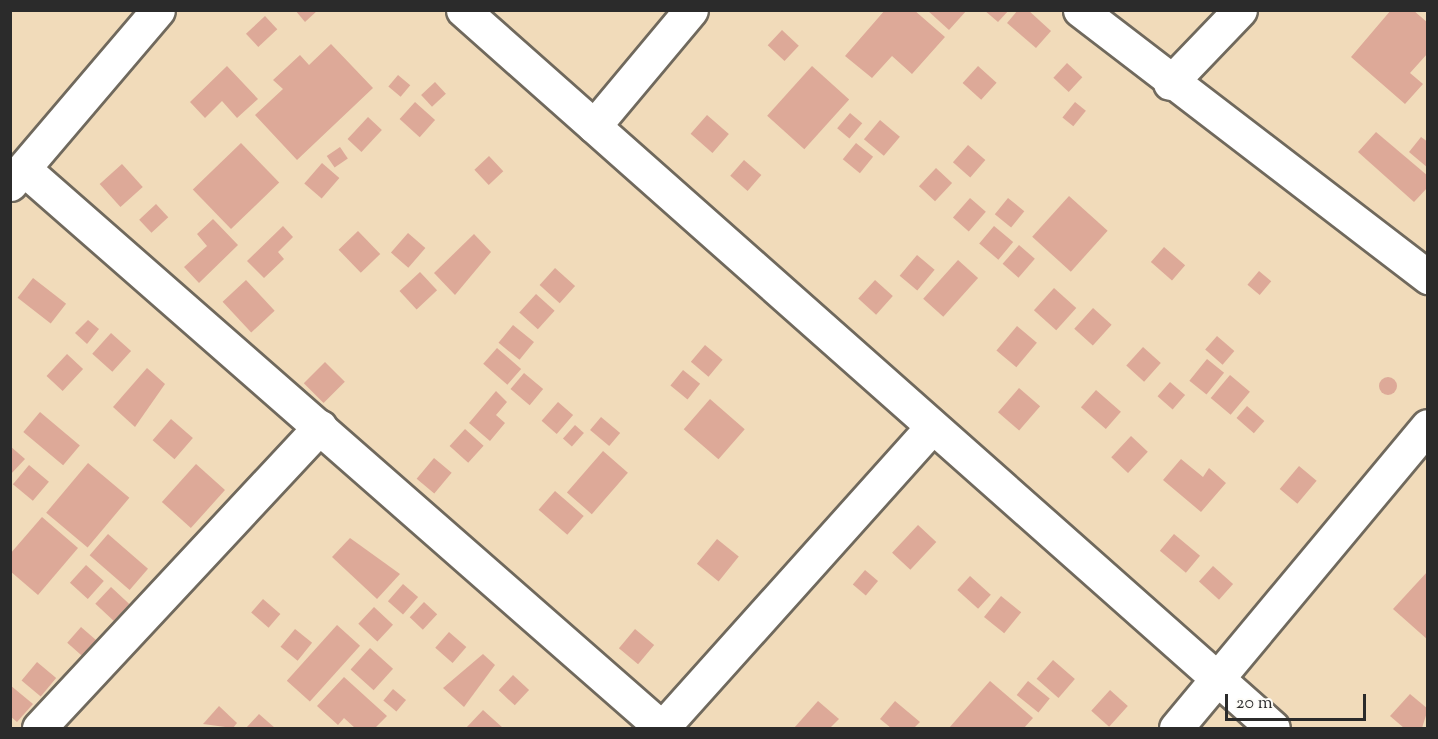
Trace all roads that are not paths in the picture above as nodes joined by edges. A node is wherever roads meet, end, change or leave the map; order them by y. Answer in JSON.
{"nodes":[{"id":1,"x":158,"y":10,"type":"edge"},
{"id":2,"x":463,"y":10,"type":"edge"},
{"id":3,"x":691,"y":10,"type":"edge"},
{"id":4,"x":1080,"y":10,"type":"edge"},
{"id":5,"x":1240,"y":10,"type":"edge"},
{"id":6,"x":1170,"y":83,"type":"junction"},
{"id":7,"x":594,"y":126,"type":"junction"},
{"id":8,"x":17,"y":177,"type":"edge"},
{"id":9,"x":1428,"y":277,"type":"edge"},
{"id":10,"x":1428,"y":426,"type":"edge"},
{"id":11,"x":320,"y":428,"type":"junction"},
{"id":12,"x":931,"y":428,"type":"junction"},
{"id":13,"x":1219,"y":679,"type":"junction"},
{"id":14,"x":662,"y":728,"type":"edge"},
{"id":15,"x":39,"y":729,"type":"edge"},
{"id":16,"x":1176,"y":729,"type":"edge"},
{"id":17,"x":1273,"y":729,"type":"edge"}],
"edges":[{"from":1,"to":8,"type":"street"},
{"from":2,"to":7,"type":"street"},
{"from":3,"to":7,"type":"street"},
{"from":4,"to":6,"type":"street"},
{"from":5,"to":6,"type":"street"},
{"from":6,"to":9,"type":"street"},
{"from":7,"to":12,"type":"street"},
{"from":8,"to":11,"type":"street"},
{"from":10,"to":13,"type":"street"},
{"from":11,"to":14,"type":"street"},
{"from":11,"to":15,"type":"street"},
{"from":12,"to":13,"type":"street"},
{"from":12,"to":14,"type":"street"},
{"from":13,"to":16,"type":"street"},
{"from":13,"to":17,"type":"street"}]}
